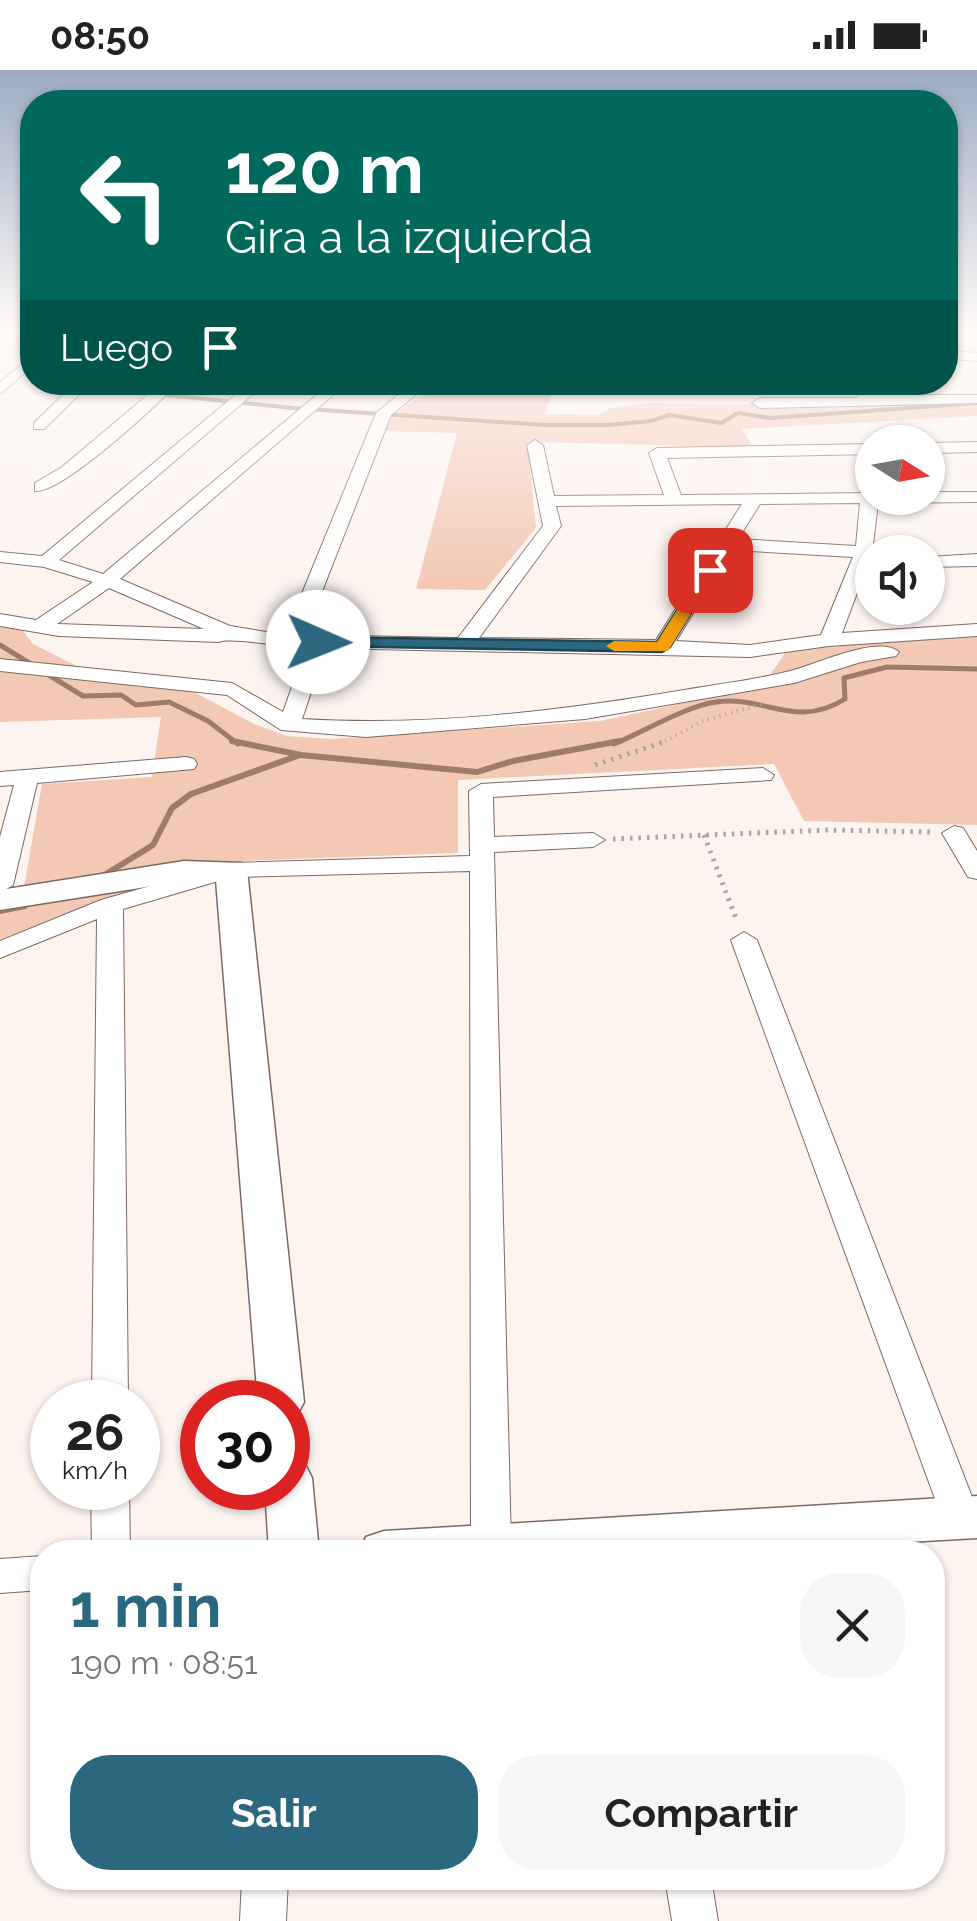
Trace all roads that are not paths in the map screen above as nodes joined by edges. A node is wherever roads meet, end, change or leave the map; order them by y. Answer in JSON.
{"nodes":[{"id":1,"x":51,"y":413,"type":"edge"},
{"id":2,"x":135,"y":413,"type":"edge"},
{"id":3,"x":223,"y":413,"type":"edge"},
{"id":4,"x":304,"y":413,"type":"edge"},
{"id":5,"x":384,"y":413,"type":"edge"},
{"id":6,"x":38,"y":426,"type":"dead end"},
{"id":7,"x":535,"y":445,"type":"dead end"},
{"id":8,"x":977,"y":446,"type":"edge"},
{"id":9,"x":945,"y":447,"type":"edge"},
{"id":10,"x":855,"y":449,"type":"edge"},
{"id":11,"x":41,"y":487,"type":"dead end"},
{"id":12,"x":977,"y":497,"type":"edge"},
{"id":13,"x":945,"y":498,"type":"edge"},
{"id":14,"x":855,"y":499,"type":"edge"},
{"id":15,"x":674,"y":500,"type":"junction"},
{"id":16,"x":544,"y":501,"type":"junction"},
{"id":17,"x":753,"y":501,"type":"junction"},
{"id":18,"x":726,"y":544,"type":"junction"},
{"id":19,"x":0,"y":557,"type":"edge"},
{"id":20,"x":855,"y":558,"type":"edge"},
{"id":21,"x":977,"y":560,"type":"edge"},
{"id":22,"x":945,"y":561,"type":"edge"},
{"id":23,"x":46,"y":562,"type":"junction"},
{"id":24,"x":107,"y":581,"type":"junction"},
{"id":25,"x":855,"y":584,"type":"edge"},
{"id":26,"x":0,"y":620,"type":"edge"},
{"id":27,"x":41,"y":626,"type":"junction"},
{"id":28,"x":977,"y":634,"type":"edge"},
{"id":29,"x":245,"y":638,"type":"junction"},
{"id":30,"x":829,"y":640,"type":"junction"},
{"id":31,"x":293,"y":641,"type":"junction"},
{"id":32,"x":318,"y":642,"type":"junction"},
{"id":33,"x":464,"y":645,"type":"junction"},
{"id":34,"x":662,"y":647,"type":"junction"},
{"id":35,"x":0,"y":664,"type":"edge"},
{"id":36,"x":289,"y":725,"type":"junction"},
{"id":37,"x":186,"y":764,"type":"dead end"},
{"id":38,"x":763,"y":774,"type":"dead end"},
{"id":39,"x":26,"y":777,"type":"junction"},
{"id":40,"x":0,"y":779,"type":"edge"},
{"id":41,"x":966,"y":833,"type":"edge"},
{"id":42,"x":593,"y":840,"type":"road end"},
{"id":43,"x":482,"y":854,"type":"junction"},
{"id":44,"x":231,"y":870,"type":"junction"},
{"id":45,"x":977,"y":872,"type":"edge"},
{"id":46,"x":0,"y":885,"type":"edge"},
{"id":47,"x":0,"y":900,"type":"edge"},
{"id":48,"x":110,"y":905,"type":"junction"},
{"id":49,"x":744,"y":940,"type":"road end"},
{"id":50,"x":0,"y":950,"type":"edge"},
{"id":51,"x":110,"y":1380,"type":"edge"},
{"id":52,"x":278,"y":1380,"type":"edge"},
{"id":53,"x":110,"y":1510,"type":"edge"},
{"id":54,"x":291,"y":1510,"type":"edge"},
{"id":55,"x":969,"y":1517,"type":"edge"},
{"id":56,"x":110,"y":1540,"type":"edge"},
{"id":57,"x":293,"y":1540,"type":"edge"},
{"id":58,"x":491,"y":1540,"type":"edge"},
{"id":59,"x":691,"y":1540,"type":"edge"},
{"id":60,"x":30,"y":1574,"type":"edge"},
{"id":61,"x":0,"y":1576,"type":"edge"},
{"id":62,"x":264,"y":1890,"type":"edge"},
{"id":63,"x":690,"y":1890,"type":"edge"},
{"id":64,"x":263,"y":1921,"type":"edge"},
{"id":65,"x":696,"y":1921,"type":"edge"}],
"edges":[{"from":1,"to":6,"type":"street"},
{"from":2,"to":11,"type":"street"},
{"from":3,"to":23,"type":"street"},
{"from":4,"to":24,"type":"street"},
{"from":5,"to":31,"type":"street"},
{"from":7,"to":16,"type":"street"},
{"from":8,"to":9,"type":"street"},
{"from":10,"to":15,"type":"street"},
{"from":12,"to":13,"type":"street"},
{"from":14,"to":17,"type":"street"},
{"from":15,"to":16,"type":"street"},
{"from":15,"to":17,"type":"street"},
{"from":16,"to":33,"type":"street"},
{"from":17,"to":18,"type":"street"},
{"from":18,"to":20,"type":"street"},
{"from":18,"to":34,"type":"street"},
{"from":19,"to":23,"type":"street"},
{"from":21,"to":22,"type":"street"},
{"from":23,"to":24,"type":"street"},
{"from":24,"to":27,"type":"street"},
{"from":24,"to":29,"type":"street"},
{"from":25,"to":30,"type":"street"},
{"from":26,"to":27,"type":"street"},
{"from":27,"to":29,"type":"street"},
{"from":28,"to":30,"type":"street"},
{"from":28,"to":36,"type":"street"},
{"from":29,"to":31,"type":"street"},
{"from":30,"to":34,"type":"street"},
{"from":31,"to":32,"type":"street"},
{"from":32,"to":33,"type":"street"},
{"from":32,"to":36,"type":"street"},
{"from":33,"to":34,"type":"street"},
{"from":35,"to":36,"type":"street"},
{"from":37,"to":39,"type":"street"},
{"from":38,"to":43,"type":"street"},
{"from":39,"to":40,"type":"street"},
{"from":39,"to":46,"type":"street"},
{"from":41,"to":45,"type":"street"},
{"from":42,"to":43,"type":"street"},
{"from":43,"to":44,"type":"street"},
{"from":43,"to":58,"type":"street"},
{"from":44,"to":47,"type":"street"},
{"from":44,"to":48,"type":"street"},
{"from":44,"to":52,"type":"street"},
{"from":48,"to":50,"type":"street"},
{"from":48,"to":51,"type":"street"},
{"from":49,"to":55,"type":"street"},
{"from":53,"to":56,"type":"street"},
{"from":54,"to":57,"type":"street"},
{"from":55,"to":59,"type":"street"},
{"from":60,"to":61,"type":"street"},
{"from":62,"to":64,"type":"street"},
{"from":63,"to":65,"type":"street"}]}
